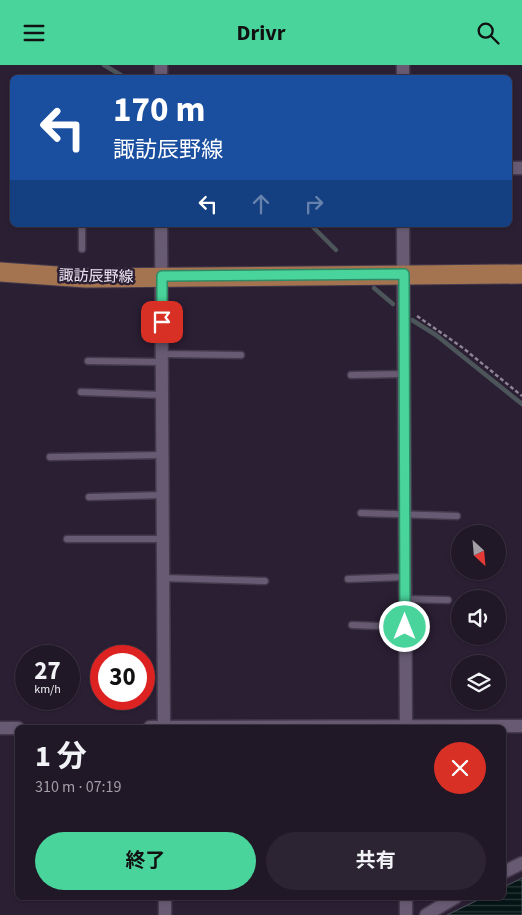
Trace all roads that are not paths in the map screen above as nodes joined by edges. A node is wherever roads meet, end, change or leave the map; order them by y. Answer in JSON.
{"nodes":[{"id":1,"x":82,"y":227,"type":"edge"},
{"id":2,"x":161,"y":227,"type":"edge"},
{"id":3,"x":403,"y":227,"type":"edge"},
{"id":4,"x":82,"y":249,"type":"dead end"},
{"id":5,"x":0,"y":273,"type":"edge"},
{"id":6,"x":404,"y":274,"type":"junction"},
{"id":7,"x":522,"y":274,"type":"edge"},
{"id":8,"x":162,"y":276,"type":"junction"},
{"id":9,"x":241,"y":355,"type":"dead end"},
{"id":10,"x":163,"y":358,"type":"junction"},
{"id":11,"x":88,"y":361,"type":"dead end"},
{"id":12,"x":403,"y":374,"type":"junction"},
{"id":13,"x":351,"y":375,"type":"dead end"},
{"id":14,"x":81,"y":392,"type":"dead end"},
{"id":15,"x":162,"y":395,"type":"junction"},
{"id":16,"x":162,"y":455,"type":"junction"},
{"id":17,"x":50,"y":457,"type":"dead end"},
{"id":18,"x":162,"y":495,"type":"junction"},
{"id":19,"x":89,"y":497,"type":"dead end"},
{"id":20,"x":361,"y":513,"type":"dead end"},
{"id":21,"x":405,"y":515,"type":"junction"},
{"id":22,"x":457,"y":516,"type":"dead end"},
{"id":23,"x":67,"y":539,"type":"dead end"},
{"id":24,"x":163,"y":539,"type":"junction"},
{"id":25,"x":405,"y":577,"type":"junction"},
{"id":26,"x":163,"y":578,"type":"junction"},
{"id":27,"x":348,"y":579,"type":"dead end"},
{"id":28,"x":265,"y":581,"type":"dead end"},
{"id":29,"x":405,"y":599,"type":"junction"},
{"id":30,"x":448,"y":600,"type":"dead end"},
{"id":31,"x":352,"y":625,"type":"dead end"},
{"id":32,"x":405,"y":627,"type":"junction"},
{"id":33,"x":164,"y":725,"type":"edge"},
{"id":34,"x":406,"y":725,"type":"edge"},
{"id":35,"x":506,"y":726,"type":"edge"},
{"id":36,"x":522,"y":726,"type":"edge"},
{"id":37,"x":0,"y":728,"type":"edge"},
{"id":38,"x":15,"y":728,"type":"edge"},
{"id":39,"x":522,"y":863,"type":"edge"},
{"id":40,"x":506,"y":871,"type":"edge"},
{"id":41,"x":165,"y":900,"type":"edge"},
{"id":42,"x":406,"y":900,"type":"edge"},
{"id":43,"x":451,"y":900,"type":"edge"},
{"id":44,"x":165,"y":915,"type":"edge"},
{"id":45,"x":406,"y":915,"type":"edge"},
{"id":46,"x":426,"y":915,"type":"edge"}],
"edges":[{"from":1,"to":4,"type":"lane"},
{"from":2,"to":8,"type":"street"},
{"from":3,"to":6,"type":"street"},
{"from":5,"to":8,"type":"main road","name":"諏訪辰野線"},
{"from":6,"to":7,"type":"main road","name":"諏訪辰野線"},
{"from":6,"to":8,"type":"main road","name":"諏訪辰野線"},
{"from":6,"to":12,"type":"street"},
{"from":8,"to":10,"type":"street"},
{"from":9,"to":10,"type":"lane"},
{"from":10,"to":11,"type":"lane"},
{"from":10,"to":15,"type":"street"},
{"from":12,"to":13,"type":"lane"},
{"from":12,"to":21,"type":"street"},
{"from":14,"to":15,"type":"lane"},
{"from":15,"to":16,"type":"street"},
{"from":16,"to":17,"type":"lane"},
{"from":16,"to":18,"type":"street"},
{"from":18,"to":19,"type":"lane"},
{"from":18,"to":24,"type":"street"},
{"from":20,"to":21,"type":"lane"},
{"from":21,"to":22,"type":"lane"},
{"from":21,"to":25,"type":"street"},
{"from":23,"to":24,"type":"lane"},
{"from":24,"to":26,"type":"street"},
{"from":25,"to":27,"type":"lane"},
{"from":25,"to":29,"type":"street"},
{"from":26,"to":28,"type":"lane"},
{"from":26,"to":33,"type":"street"},
{"from":29,"to":30,"type":"lane"},
{"from":29,"to":32,"type":"street"},
{"from":31,"to":32,"type":"lane"},
{"from":32,"to":34,"type":"street"},
{"from":35,"to":36,"type":"street"},
{"from":37,"to":38,"type":"street"},
{"from":39,"to":40,"type":"street"},
{"from":41,"to":44,"type":"street"},
{"from":42,"to":45,"type":"street"},
{"from":43,"to":46,"type":"street"}]}
